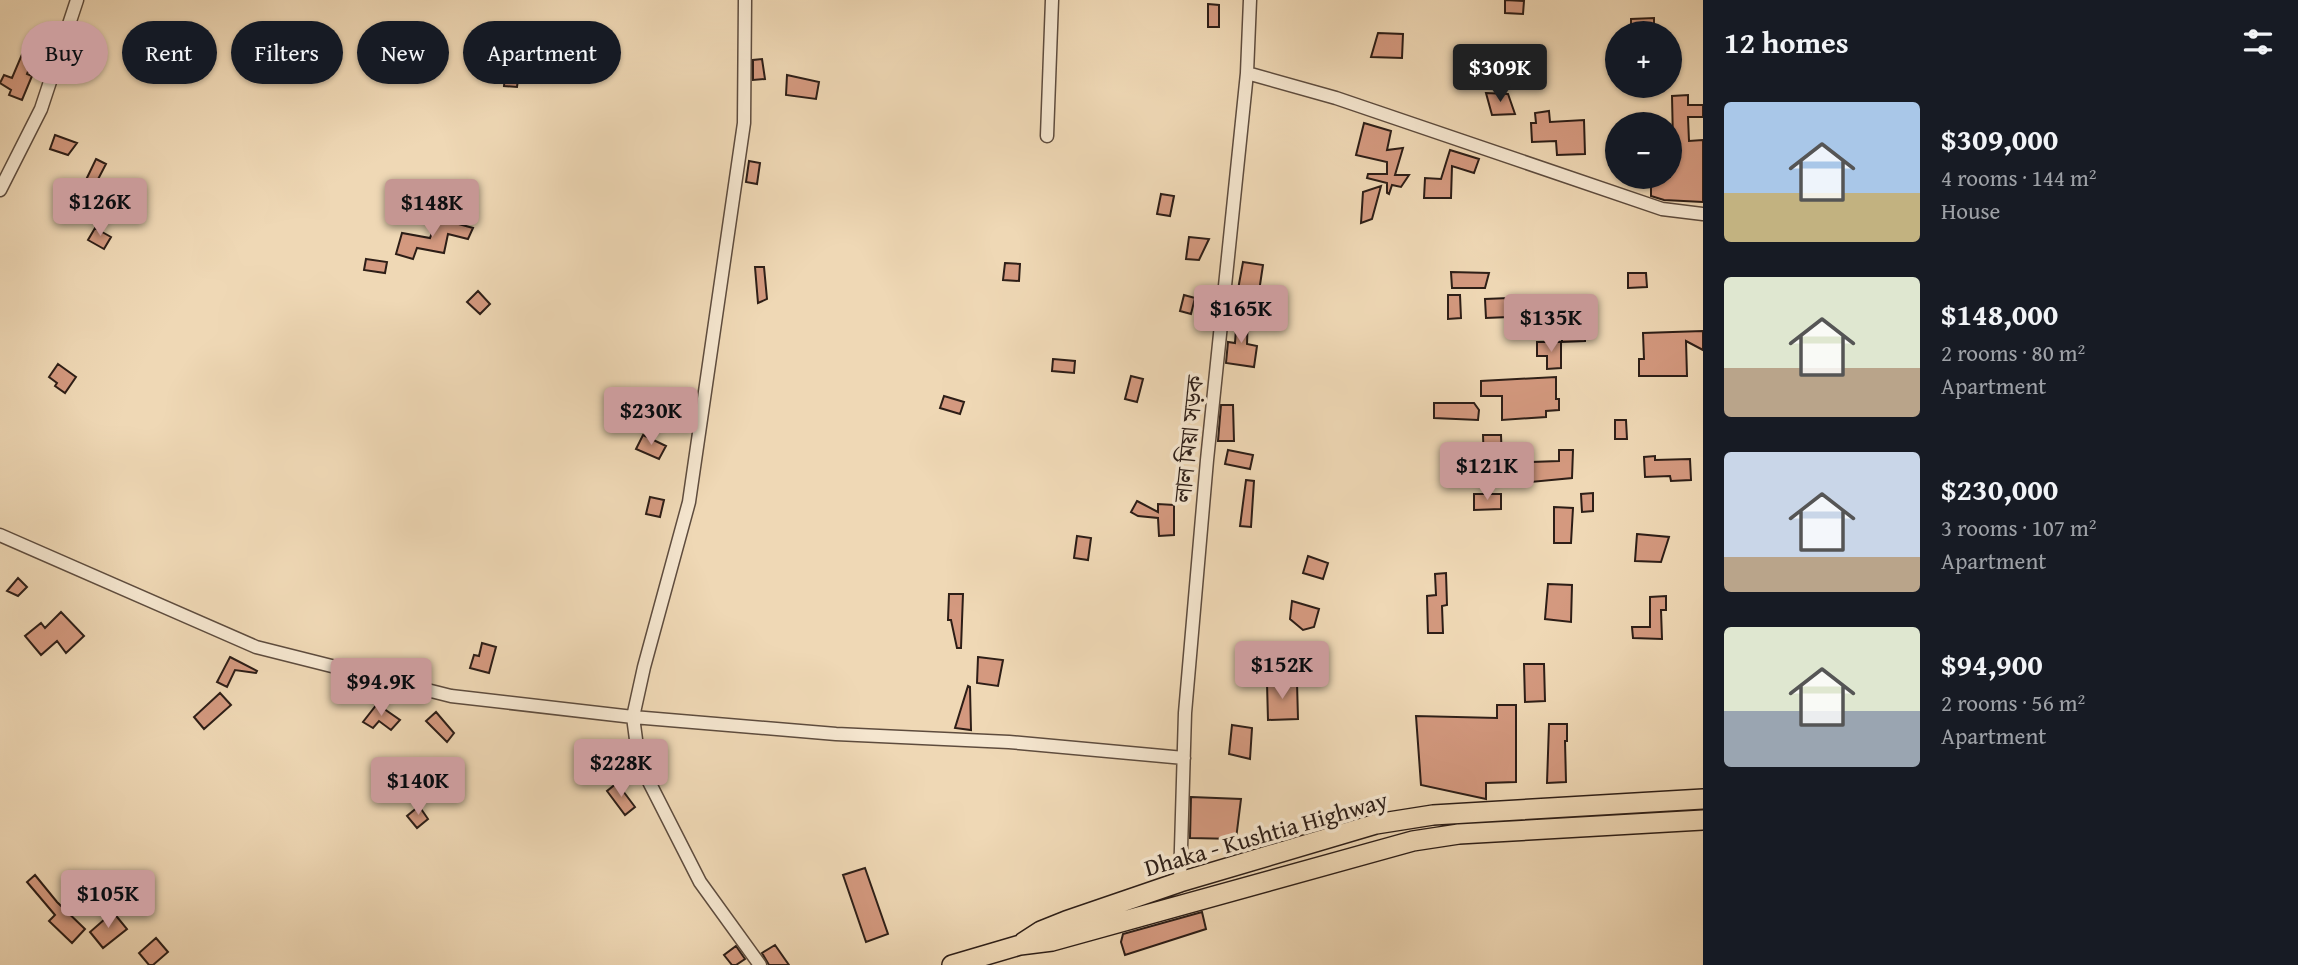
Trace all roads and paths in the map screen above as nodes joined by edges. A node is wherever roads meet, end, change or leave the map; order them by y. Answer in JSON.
{"nodes":[{"id":1,"x":78,"y":0,"type":"edge"},
{"id":2,"x":745,"y":0,"type":"edge"},
{"id":3,"x":1052,"y":0,"type":"edge"},
{"id":4,"x":1250,"y":0,"type":"edge"},
{"id":5,"x":1247,"y":73,"type":"junction"},
{"id":6,"x":1047,"y":136,"type":"dead end"},
{"id":7,"x":0,"y":190,"type":"edge"},
{"id":8,"x":1703,"y":214,"type":"edge"},
{"id":9,"x":0,"y":535,"type":"edge"},
{"id":10,"x":633,"y":717,"type":"junction"},
{"id":11,"x":1184,"y":758,"type":"junction"},
{"id":12,"x":1703,"y":799,"type":"edge"},
{"id":13,"x":1703,"y":820,"type":"edge"},
{"id":14,"x":1180,"y":883,"type":"junction"},
{"id":15,"x":1020,"y":945,"type":"junction"},
{"id":16,"x":760,"y":965,"type":"edge"},
{"id":17,"x":952,"y":965,"type":"edge"}],
"edges":[{"from":1,"to":7,"type":"street"},
{"from":2,"to":10,"type":"street"},
{"from":3,"to":6,"type":"street"},
{"from":4,"to":5,"type":"street","name":"লাল মিয়া সড়ক"},
{"from":5,"to":8,"type":"street"},
{"from":5,"to":11,"type":"street","name":"লাল মিয়া সড়ক"},
{"from":9,"to":10,"type":"street"},
{"from":10,"to":11,"type":"street"},
{"from":10,"to":16,"type":"street"},
{"from":11,"to":14,"type":"street","name":"লাল মিয়া সড়ক"},
{"from":12,"to":14,"type":"main road","name":"Dhaka - Kushtia Highway"},
{"from":13,"to":15,"type":"main road","name":"Dhaka - Kushtia Highway"},
{"from":14,"to":15,"type":"main road","name":"Dhaka - Kushtia Highway"},
{"from":15,"to":17,"type":"main road","name":"Dhaka - Kushtia Highway"}]}
